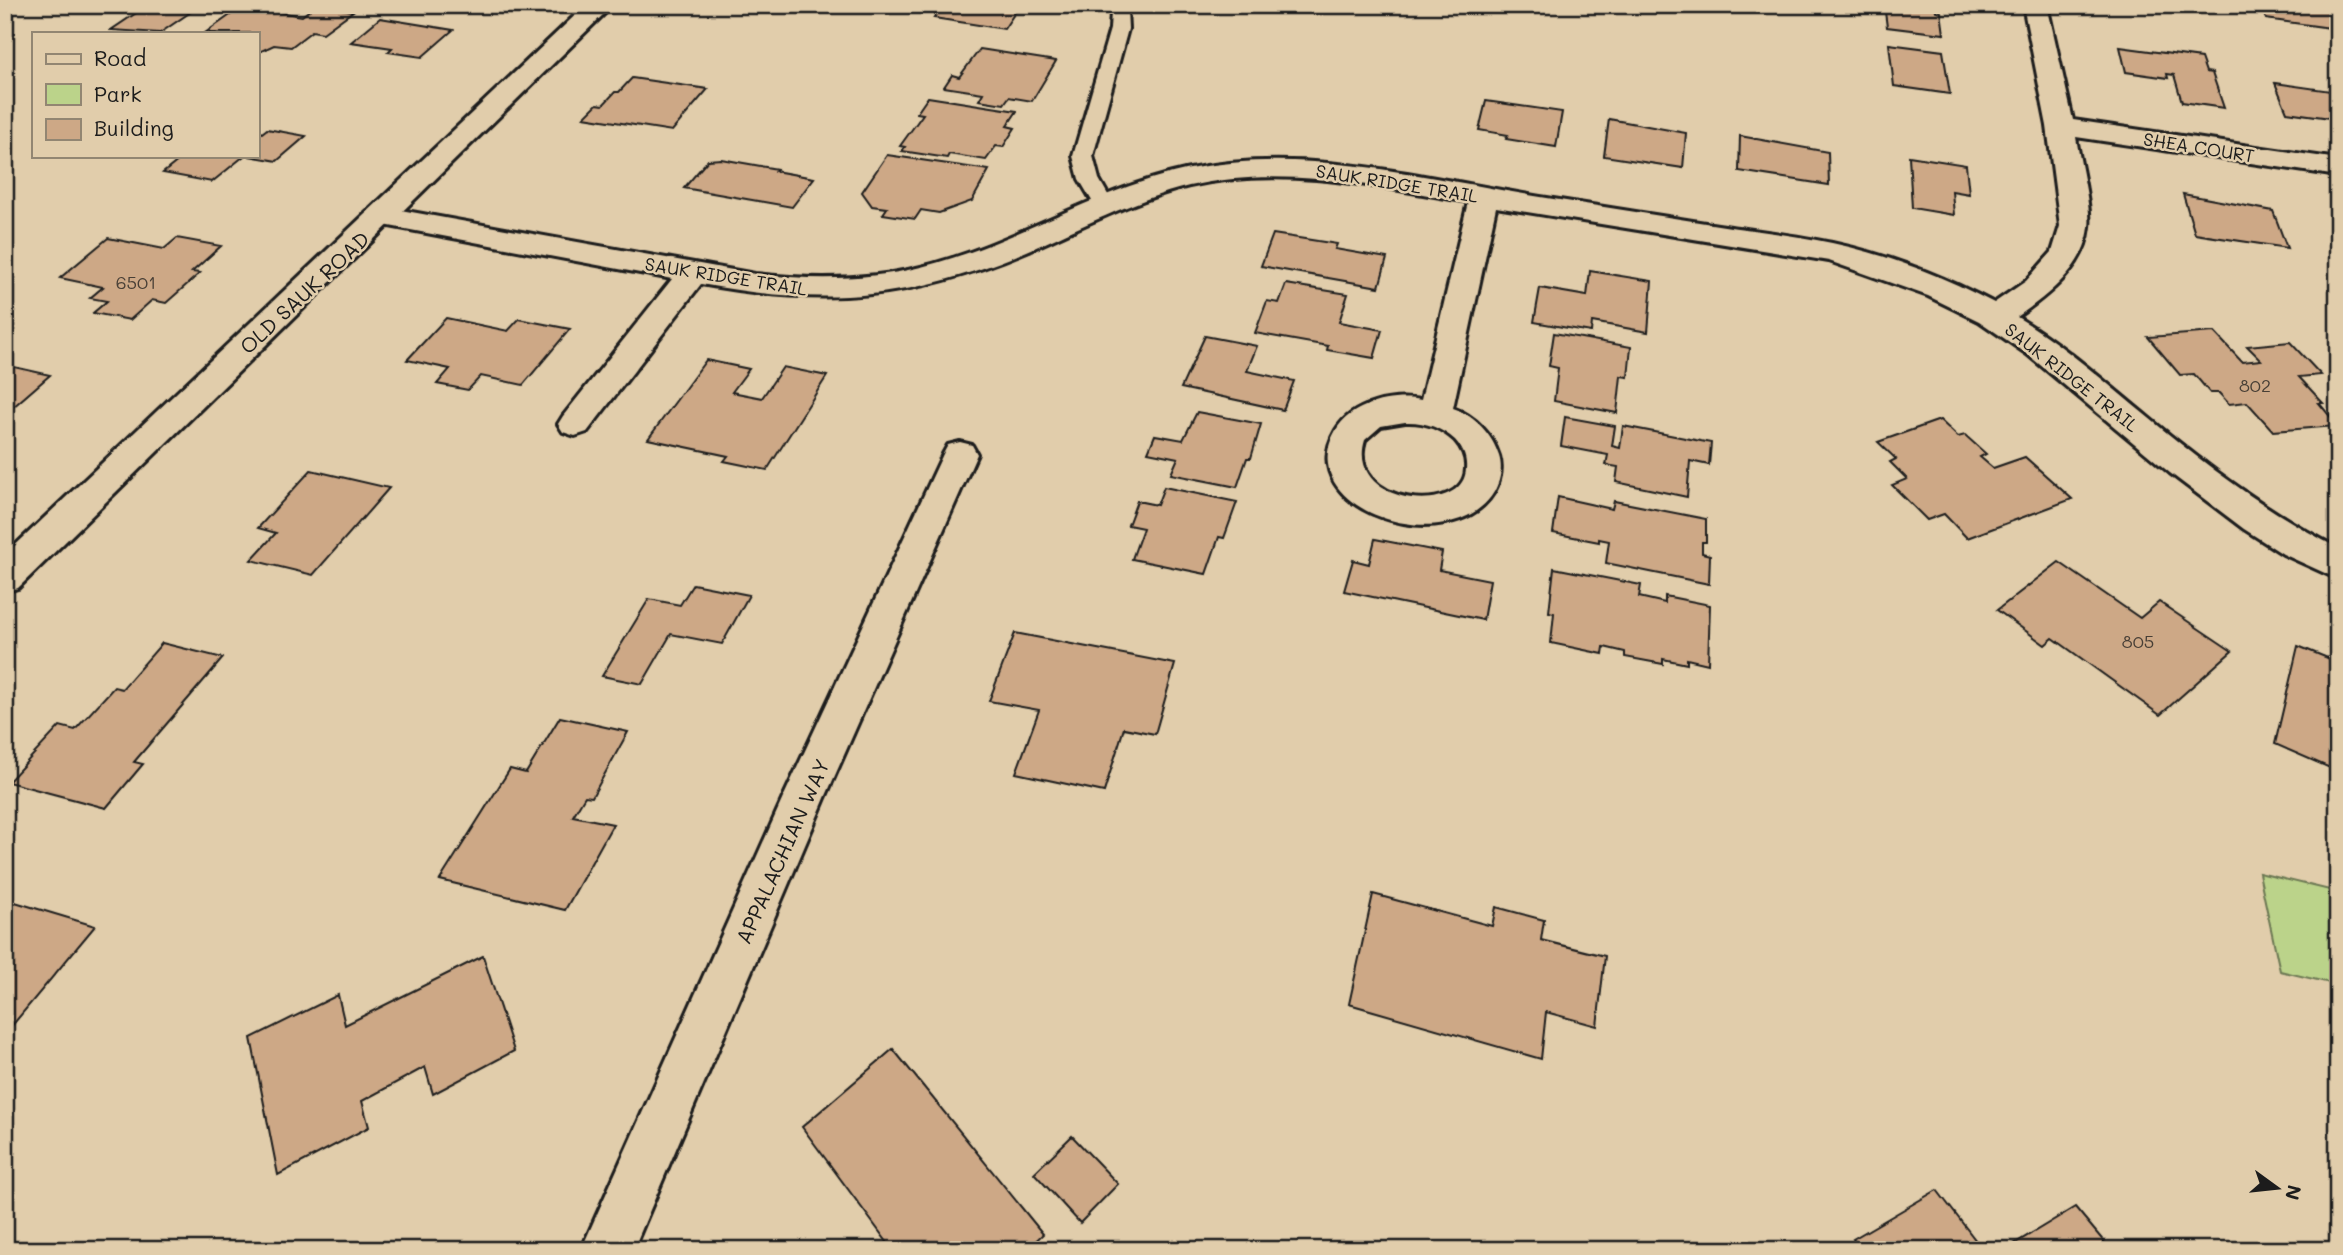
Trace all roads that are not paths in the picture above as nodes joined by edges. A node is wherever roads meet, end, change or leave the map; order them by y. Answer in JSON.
{"nodes":[{"id":1,"x":601,"y":5,"type":"edge"},
{"id":2,"x":1104,"y":5,"type":"edge"},
{"id":3,"x":2035,"y":5,"type":"edge"},
{"id":4,"x":2061,"y":126,"type":"junction"},
{"id":5,"x":2338,"y":168,"type":"edge"},
{"id":6,"x":1483,"y":196,"type":"junction"},
{"id":7,"x":1105,"y":207,"type":"junction"},
{"id":8,"x":384,"y":216,"type":"junction"},
{"id":9,"x":693,"y":273,"type":"junction"},
{"id":10,"x":1994,"y":318,"type":"junction"},
{"id":11,"x":1435,"y":414,"type":"dead end"},
{"id":12,"x":575,"y":424,"type":"dead end"},
{"id":13,"x":960,"y":454,"type":"dead end"},
{"id":14,"x":2338,"y":565,"type":"edge"},
{"id":15,"x":5,"y":578,"type":"edge"},
{"id":16,"x":607,"y":1250,"type":"edge"}],
"edges":[{"from":1,"to":8,"type":"street","name":"OLD SAUK ROAD"},
{"from":2,"to":7,"type":"lane"},
{"from":3,"to":4,"type":"street"},
{"from":4,"to":5,"type":"street","name":"SHEA COURT"},
{"from":4,"to":10,"type":"street"},
{"from":6,"to":7,"type":"street","name":"SAUK RIDGE TRAIL"},
{"from":6,"to":10,"type":"street","name":"SAUK RIDGE TRAIL"},
{"from":6,"to":11,"type":"street"},
{"from":7,"to":9,"type":"street","name":"SAUK RIDGE TRAIL"},
{"from":8,"to":9,"type":"street","name":"SAUK RIDGE TRAIL"},
{"from":8,"to":15,"type":"street","name":"OLD SAUK ROAD"},
{"from":9,"to":12,"type":"street"},
{"from":10,"to":14,"type":"street","name":"SAUK RIDGE TRAIL"},
{"from":13,"to":16,"type":"street","name":"APPALACHIAN WAY"}]}
